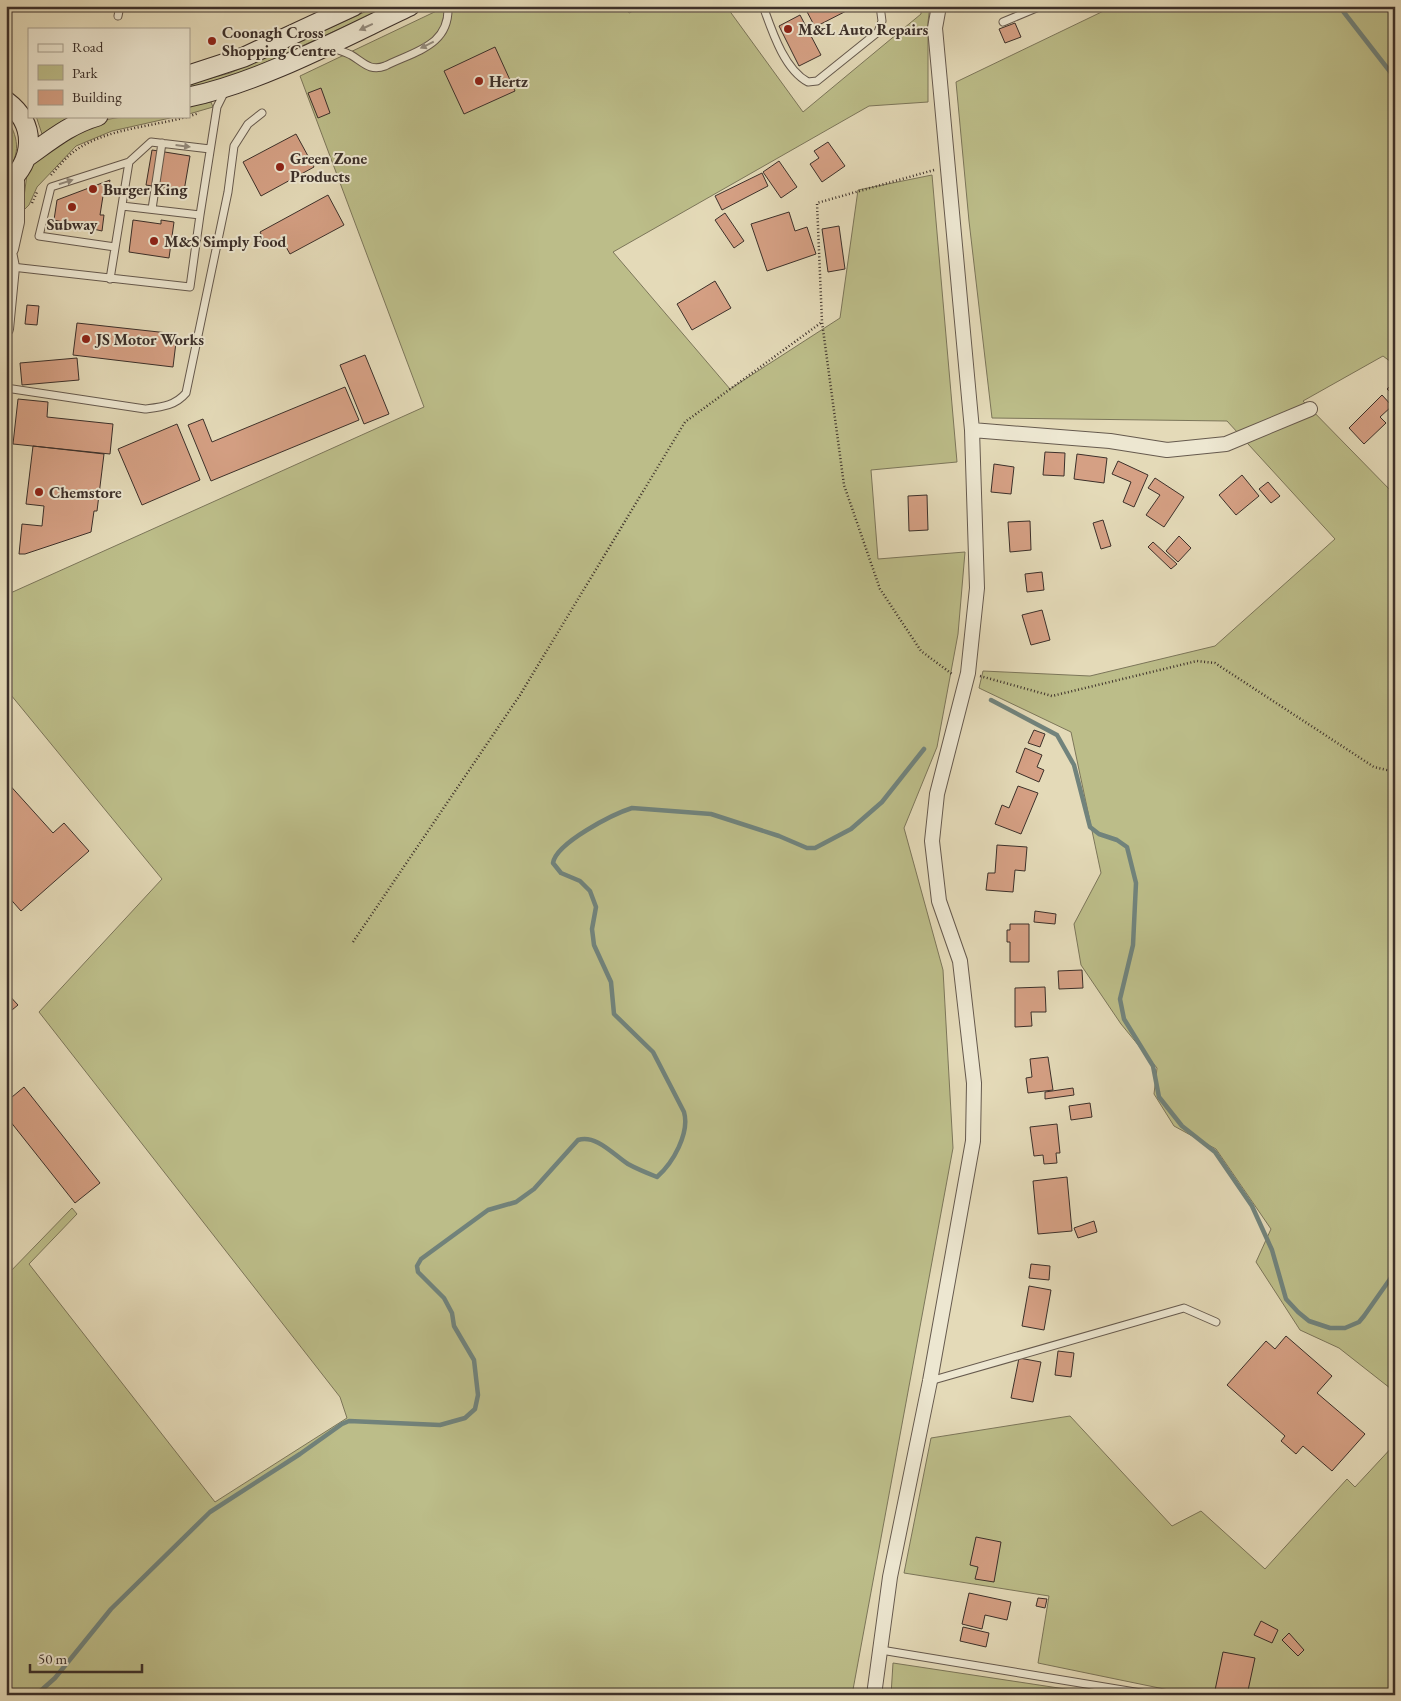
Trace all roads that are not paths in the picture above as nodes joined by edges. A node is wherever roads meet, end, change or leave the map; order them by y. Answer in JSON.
{"nodes":[{"id":1,"x":120,"y":6,"type":"edge"},
{"id":2,"x":354,"y":6,"type":"edge"},
{"id":3,"x":410,"y":6,"type":"edge"},
{"id":4,"x":448,"y":6,"type":"edge"},
{"id":5,"x":763,"y":6,"type":"edge"},
{"id":6,"x":880,"y":6,"type":"edge"},
{"id":7,"x":939,"y":6,"type":"edge"},
{"id":8,"x":1041,"y":6,"type":"edge"},
{"id":9,"x":118,"y":16,"type":"dead end"},
{"id":10,"x":1003,"y":22,"type":"dead end"},
{"id":11,"x":319,"y":48,"type":"junction"},
{"id":12,"x":190,"y":75,"type":"edge"},
{"id":13,"x":228,"y":87,"type":"junction"},
{"id":14,"x":190,"y":97,"type":"edge"},
{"id":15,"x":7,"y":102,"type":"edge"},
{"id":16,"x":28,"y":103,"type":"edge"},
{"id":17,"x":262,"y":113,"type":"dead end"},
{"id":18,"x":90,"y":118,"type":"edge"},
{"id":19,"x":162,"y":143,"type":"junction"},
{"id":20,"x":210,"y":149,"type":"junction"},
{"id":21,"x":27,"y":156,"type":"junction"},
{"id":22,"x":129,"y":162,"type":"junction"},
{"id":23,"x":12,"y":180,"type":"edge"},
{"id":24,"x":122,"y":206,"type":"junction"},
{"id":25,"x":152,"y":209,"type":"junction"},
{"id":26,"x":200,"y":215,"type":"junction"},
{"id":27,"x":6,"y":237,"type":"edge"},
{"id":28,"x":115,"y":247,"type":"junction"},
{"id":29,"x":10,"y":252,"type":"junction"},
{"id":30,"x":12,"y":267,"type":"junction"},
{"id":31,"x":110,"y":279,"type":"junction"},
{"id":32,"x":6,"y":329,"type":"edge"},
{"id":33,"x":6,"y":388,"type":"edge"},
{"id":34,"x":1310,"y":409,"type":"dead end"},
{"id":35,"x":972,"y":430,"type":"junction"},
{"id":36,"x":1216,"y":1322,"type":"dead end"},
{"id":37,"x":930,"y":1381,"type":"junction"},
{"id":38,"x":881,"y":1650,"type":"junction"},
{"id":39,"x":874,"y":1695,"type":"edge"},
{"id":40,"x":1153,"y":1695,"type":"edge"}],
"edges":[{"from":1,"to":9,"type":"lane"},
{"from":2,"to":12,"type":"main road"},
{"from":3,"to":11,"type":"main road","one_way":true},
{"from":4,"to":11,"type":"lane","one_way":true},
{"from":5,"to":6,"type":"lane"},
{"from":7,"to":35,"type":"street"},
{"from":8,"to":10,"type":"lane"},
{"from":11,"to":13,"type":"main road"},
{"from":13,"to":14,"type":"main road"},
{"from":13,"to":20,"type":"lane"},
{"from":15,"to":16,"type":"main road"},
{"from":15,"to":21,"type":"main road"},
{"from":17,"to":33,"type":"lane"},
{"from":18,"to":21,"type":"main road"},
{"from":19,"to":20,"type":"lane","one_way":true},
{"from":19,"to":22,"type":"lane"},
{"from":19,"to":25,"type":"lane"},
{"from":20,"to":26,"type":"lane"},
{"from":21,"to":23,"type":"main road"},
{"from":22,"to":24,"type":"lane"},
{"from":28,"to":22,"type":"lane","one_way":true},
{"from":23,"to":29,"type":"street"},
{"from":24,"to":25,"type":"lane"},
{"from":24,"to":28,"type":"lane"},
{"from":25,"to":26,"type":"lane"},
{"from":26,"to":31,"type":"lane"},
{"from":27,"to":29,"type":"street"},
{"from":28,"to":31,"type":"lane"},
{"from":29,"to":30,"type":"street"},
{"from":30,"to":31,"type":"lane"},
{"from":30,"to":32,"type":"street"},
{"from":34,"to":35,"type":"street"},
{"from":35,"to":37,"type":"street"},
{"from":36,"to":37,"type":"lane"},
{"from":37,"to":38,"type":"street"},
{"from":38,"to":39,"type":"street"},
{"from":38,"to":40,"type":"lane"}]}
